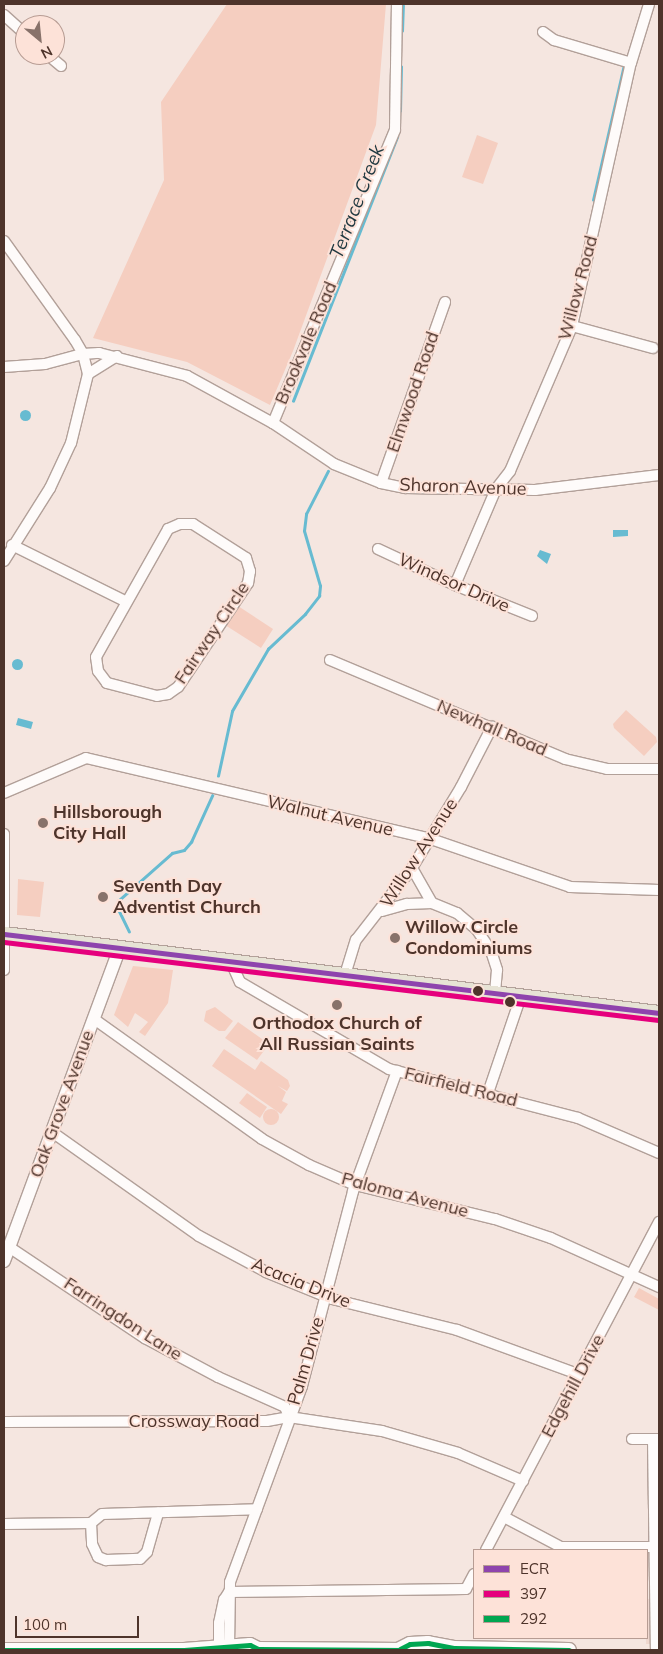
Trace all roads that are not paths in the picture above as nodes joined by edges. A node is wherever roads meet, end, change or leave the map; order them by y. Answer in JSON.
{"nodes":[{"id":1,"x":397,"y":4,"type":"edge"},
{"id":2,"x":649,"y":4,"type":"edge"},
{"id":3,"x":4,"y":15,"type":"edge"},
{"id":4,"x":15,"y":25,"type":"edge"},
{"id":5,"x":543,"y":32,"type":"dead end"},
{"id":6,"x":631,"y":63,"type":"junction"},
{"id":7,"x":4,"y":241,"type":"edge"},
{"id":8,"x":445,"y":302,"type":"dead end"},
{"id":9,"x":572,"y":326,"type":"junction"},
{"id":10,"x":653,"y":348,"type":"dead end"},
{"id":11,"x":83,"y":354,"type":"junction"},
{"id":12,"x":117,"y":356,"type":"junction"},
{"id":13,"x":4,"y":367,"type":"edge"},
{"id":14,"x":88,"y":374,"type":"junction"},
{"id":15,"x":273,"y":423,"type":"junction"},
{"id":16,"x":659,"y":475,"type":"edge"},
{"id":17,"x":381,"y":483,"type":"junction"},
{"id":18,"x":496,"y":489,"type":"junction"},
{"id":19,"x":12,"y":545,"type":"junction"},
{"id":20,"x":378,"y":549,"type":"dead end"},
{"id":21,"x":4,"y":561,"type":"edge"},
{"id":22,"x":455,"y":585,"type":"junction"},
{"id":23,"x":125,"y":601,"type":"junction"},
{"id":24,"x":532,"y":616,"type":"dead end"},
{"id":25,"x":330,"y":660,"type":"dead end"},
{"id":26,"x":492,"y":727,"type":"junction"},
{"id":27,"x":659,"y":768,"type":"edge"},
{"id":28,"x":4,"y":793,"type":"edge"},
{"id":29,"x":4,"y":834,"type":"edge"},
{"id":30,"x":428,"y":838,"type":"junction"},
{"id":31,"x":412,"y":868,"type":"junction"},
{"id":32,"x":659,"y":890,"type":"edge"},
{"id":33,"x":432,"y":903,"type":"junction"},
{"id":34,"x":382,"y":910,"type":"junction"},
{"id":35,"x":5,"y":935,"type":"edge"},
{"id":36,"x":120,"y":948,"type":"junction"},
{"id":37,"x":231,"y":962,"type":"junction"},
{"id":38,"x":4,"y":970,"type":"edge"},
{"id":39,"x":345,"y":975,"type":"junction"},
{"id":40,"x":495,"y":993,"type":"junction"},
{"id":41,"x":521,"y":996,"type":"junction"},
{"id":42,"x":659,"y":1013,"type":"edge"},
{"id":43,"x":94,"y":1019,"type":"junction"},
{"id":44,"x":397,"y":1071,"type":"junction"},
{"id":45,"x":488,"y":1093,"type":"junction"},
{"id":46,"x":52,"y":1132,"type":"junction"},
{"id":47,"x":659,"y":1153,"type":"edge"},
{"id":48,"x":355,"y":1185,"type":"junction"},
{"id":49,"x":659,"y":1222,"type":"edge"},
{"id":50,"x":9,"y":1247,"type":"junction"},
{"id":51,"x":4,"y":1260,"type":"edge"},
{"id":52,"x":634,"y":1275,"type":"junction"},
{"id":53,"x":659,"y":1287,"type":"edge"},
{"id":54,"x":324,"y":1295,"type":"junction"},
{"id":55,"x":578,"y":1374,"type":"junction"},
{"id":56,"x":289,"y":1417,"type":"junction"},
{"id":57,"x":4,"y":1422,"type":"edge"},
{"id":58,"x":632,"y":1439,"type":"dead end"},
{"id":59,"x":656,"y":1439,"type":"edge"},
{"id":60,"x":523,"y":1482,"type":"junction"},
{"id":61,"x":257,"y":1509,"type":"junction"},
{"id":62,"x":158,"y":1514,"type":"junction"},
{"id":63,"x":504,"y":1517,"type":"junction"},
{"id":64,"x":91,"y":1523,"type":"junction"},
{"id":65,"x":4,"y":1524,"type":"edge"},
{"id":66,"x":658,"y":1547,"type":"edge"},
{"id":67,"x":487,"y":1549,"type":"edge"},
{"id":68,"x":473,"y":1576,"type":"edge"},
{"id":69,"x":229,"y":1592,"type":"junction"},
{"id":70,"x":226,"y":1649,"type":"edge"},
{"id":71,"x":257,"y":1649,"type":"edge"},
{"id":72,"x":402,"y":1649,"type":"edge"},
{"id":73,"x":451,"y":1649,"type":"edge"},
{"id":74,"x":4,"y":1650,"type":"edge"},
{"id":75,"x":570,"y":1650,"type":"edge"},
{"id":76,"x":658,"y":1650,"type":"edge"}],
"edges":[{"from":1,"to":15,"type":"street","name":"Brookvale Road"},
{"from":2,"to":6,"type":"street","name":"Willow Road"},
{"from":3,"to":4,"type":"street"},
{"from":5,"to":6,"type":"street"},
{"from":6,"to":9,"type":"street","name":"Willow Road"},
{"from":7,"to":11,"type":"street"},
{"from":8,"to":17,"type":"street","name":"Elmwood Road"},
{"from":9,"to":10,"type":"street"},
{"from":9,"to":18,"type":"street","name":"Willow Road"},
{"from":11,"to":12,"type":"street","name":"Sharon Avenue"},
{"from":11,"to":13,"type":"street","name":"Sharon Avenue"},
{"from":11,"to":14,"type":"street"},
{"from":12,"to":14,"type":"street"},
{"from":12,"to":15,"type":"street","name":"Sharon Avenue"},
{"from":14,"to":19,"type":"street"},
{"from":15,"to":17,"type":"street","name":"Sharon Avenue"},
{"from":16,"to":18,"type":"street","name":"Sharon Avenue"},
{"from":17,"to":18,"type":"street","name":"Sharon Avenue"},
{"from":18,"to":22,"type":"street","name":"Willow Road"},
{"from":19,"to":21,"type":"street"},
{"from":19,"to":23,"type":"street"},
{"from":20,"to":22,"type":"street","name":"Windsor Drive"},
{"from":22,"to":24,"type":"street","name":"Windsor Drive"},
{"from":23,"to":23,"type":"street","name":"Fairway Circle"},
{"from":25,"to":26,"type":"street","name":"Newhall Road"},
{"from":26,"to":27,"type":"street","name":"Newhall Road"},
{"from":26,"to":30,"type":"street","name":"Willow Avenue"},
{"from":28,"to":30,"type":"street","name":"Walnut Avenue"},
{"from":29,"to":35,"type":"street"},
{"from":30,"to":31,"type":"street","name":"Willow Avenue"},
{"from":30,"to":32,"type":"street","name":"Walnut Avenue"},
{"from":31,"to":33,"type":"street"},
{"from":31,"to":34,"type":"street","name":"Willow Avenue"},
{"from":33,"to":34,"type":"street"},
{"from":33,"to":40,"type":"street"},
{"from":34,"to":39,"type":"street","name":"Willow Avenue"},
{"from":35,"to":36,"type":"main road"},
{"from":35,"to":38,"type":"street"},
{"from":36,"to":37,"type":"main road"},
{"from":36,"to":43,"type":"street","name":"Oak Grove Avenue"},
{"from":37,"to":39,"type":"main road"},
{"from":37,"to":44,"type":"street","name":"Fairfield Road"},
{"from":39,"to":40,"type":"main road"},
{"from":40,"to":41,"type":"main road"},
{"from":41,"to":42,"type":"main road"},
{"from":41,"to":45,"type":"street"},
{"from":43,"to":46,"type":"street","name":"Oak Grove Avenue"},
{"from":43,"to":48,"type":"street","name":"Paloma Avenue"},
{"from":44,"to":45,"type":"street","name":"Fairfield Road"},
{"from":44,"to":48,"type":"street","name":"Palm Drive"},
{"from":45,"to":47,"type":"street","name":"Fairfield Road"},
{"from":46,"to":50,"type":"street","name":"Oak Grove Avenue"},
{"from":46,"to":54,"type":"street","name":"Acacia Drive"},
{"from":48,"to":52,"type":"street","name":"Paloma Avenue"},
{"from":48,"to":54,"type":"street","name":"Palm Drive"},
{"from":49,"to":52,"type":"street","name":"Edgehill Drive"},
{"from":50,"to":51,"type":"street","name":"Oak Grove Avenue"},
{"from":50,"to":56,"type":"street","name":"Farringdon Lane"},
{"from":52,"to":53,"type":"street","name":"Paloma Avenue"},
{"from":52,"to":55,"type":"street","name":"Edgehill Drive"},
{"from":54,"to":55,"type":"street","name":"Acacia Drive"},
{"from":54,"to":56,"type":"street","name":"Palm Drive"},
{"from":55,"to":60,"type":"street","name":"Edgehill Drive"},
{"from":56,"to":57,"type":"street","name":"Crossway Road"},
{"from":56,"to":60,"type":"street","name":"Crossway Road"},
{"from":56,"to":61,"type":"street","name":"Palm Drive"},
{"from":58,"to":59,"type":"street"},
{"from":59,"to":66,"type":"street"},
{"from":60,"to":63,"type":"street","name":"Edgehill Drive"},
{"from":61,"to":62,"type":"street"},
{"from":61,"to":69,"type":"street","name":"Palm Drive"},
{"from":62,"to":64,"type":"street"},
{"from":62,"to":64,"type":"street"},
{"from":63,"to":66,"type":"street"},
{"from":63,"to":67,"type":"street","name":"Edgehill Drive"},
{"from":64,"to":65,"type":"street"},
{"from":66,"to":76,"type":"street"},
{"from":68,"to":69,"type":"street"},
{"from":69,"to":70,"type":"street","name":"Palm Drive"},
{"from":70,"to":71,"type":"main road"},
{"from":70,"to":74,"type":"main road"},
{"from":71,"to":72,"type":"main road"},
{"from":72,"to":73,"type":"main road"},
{"from":73,"to":75,"type":"main road"}]}
